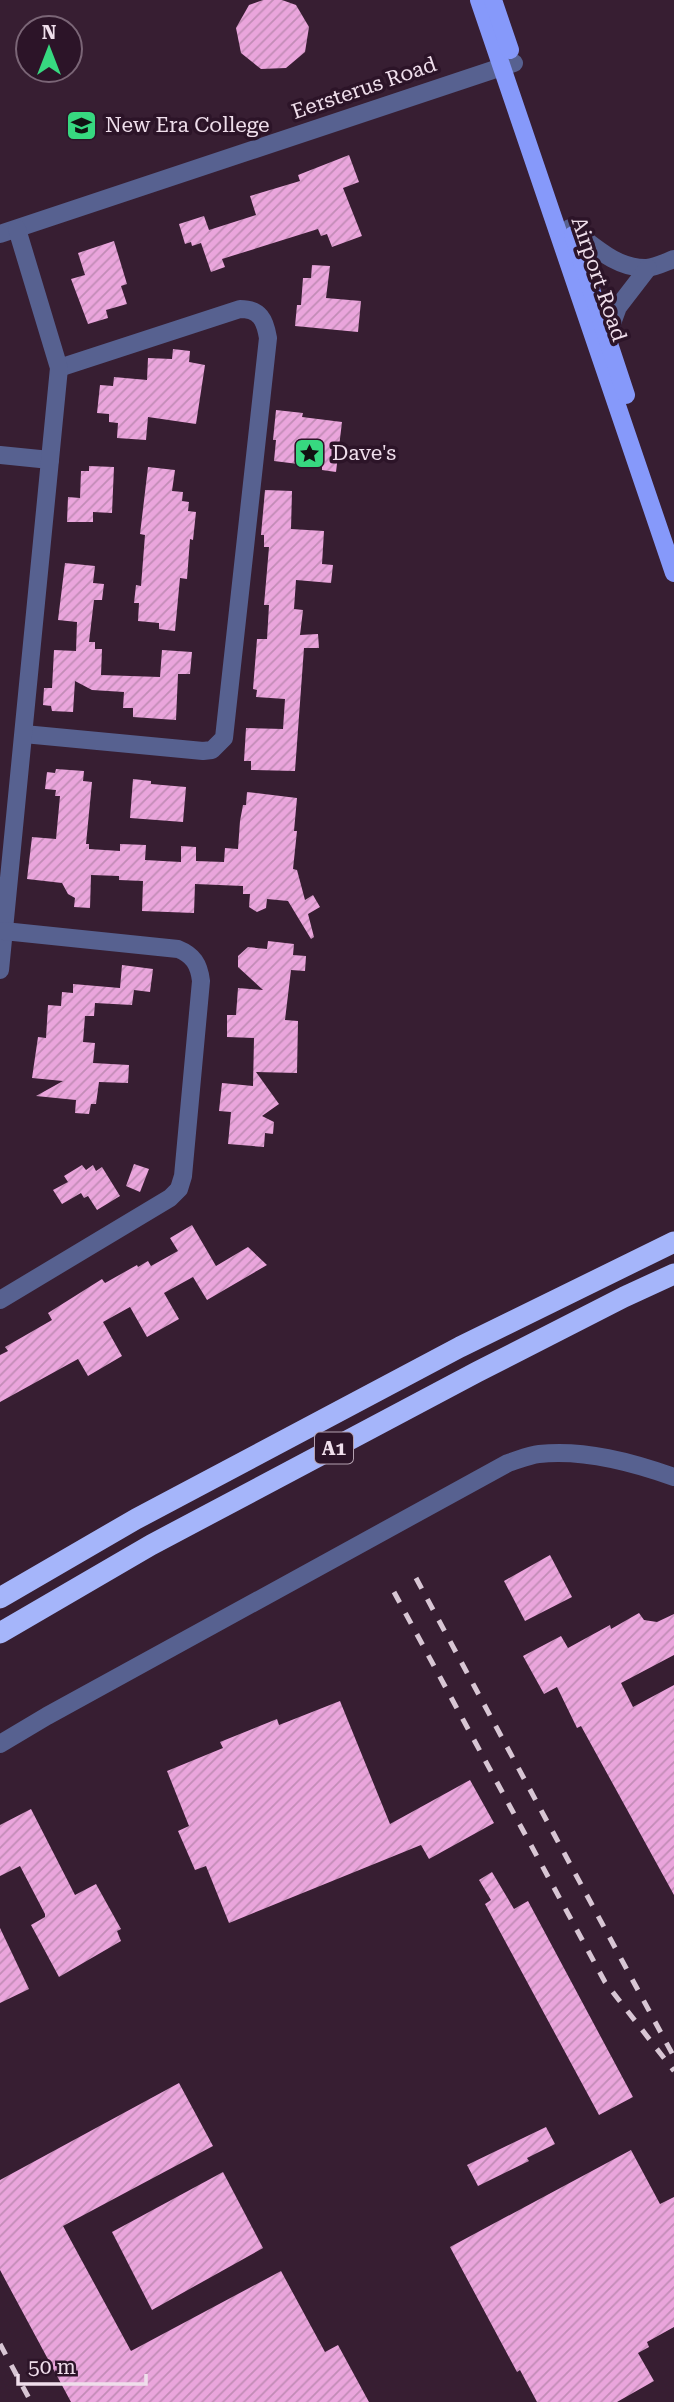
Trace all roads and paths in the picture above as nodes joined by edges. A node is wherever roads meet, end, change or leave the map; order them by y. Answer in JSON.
{"nodes":[{"id":1,"x":480,"y":0,"type":"edge"},
{"id":2,"x":493,"y":0,"type":"edge"},
{"id":3,"x":509,"y":64,"type":"junction"},
{"id":4,"x":570,"y":228,"type":"junction"},
{"id":5,"x":8,"y":232,"type":"edge"},
{"id":6,"x":674,"y":259,"type":"edge"},
{"id":7,"x":648,"y":268,"type":"junction"},
{"id":8,"x":607,"y":337,"type":"junction"},
{"id":9,"x":59,"y":368,"type":"junction"},
{"id":10,"x":0,"y":455,"type":"edge"},
{"id":11,"x":50,"y":460,"type":"junction"},
{"id":12,"x":674,"y":541,"type":"edge"},
{"id":13,"x":674,"y":573,"type":"edge"},
{"id":14,"x":24,"y":734,"type":"junction"},
{"id":15,"x":4,"y":931,"type":"junction"},
{"id":16,"x":0,"y":970,"type":"edge"},
{"id":17,"x":674,"y":1242,"type":"edge"},
{"id":18,"x":674,"y":1274,"type":"edge"},
{"id":19,"x":0,"y":1300,"type":"edge"},
{"id":20,"x":674,"y":1477,"type":"edge"},
{"id":21,"x":0,"y":1598,"type":"edge"},
{"id":22,"x":0,"y":1633,"type":"edge"},
{"id":23,"x":0,"y":1744,"type":"edge"}],
"edges":[{"from":1,"to":3,"type":"main road","name":"Airport Road"},
{"from":2,"to":3,"type":"main road"},
{"from":3,"to":4,"type":"main road"},
{"from":3,"to":5,"type":"street","name":"Eersterus Road"},
{"from":3,"to":13,"type":"main road","name":"Airport Road"},
{"from":4,"to":7,"type":"street"},
{"from":4,"to":8,"type":"main road"},
{"from":5,"to":9,"type":"street"},
{"from":6,"to":7,"type":"street"},
{"from":7,"to":8,"type":"street"},
{"from":8,"to":12,"type":"main road"},
{"from":9,"to":11,"type":"street"},
{"from":9,"to":14,"type":"street"},
{"from":10,"to":11,"type":"street"},
{"from":11,"to":14,"type":"street"},
{"from":14,"to":15,"type":"street"},
{"from":15,"to":16,"type":"street"},
{"from":15,"to":19,"type":"street"},
{"from":17,"to":21,"type":"highway","number":"A1"},
{"from":18,"to":22,"type":"highway","number":"A1"},
{"from":20,"to":23,"type":"street"}]}
